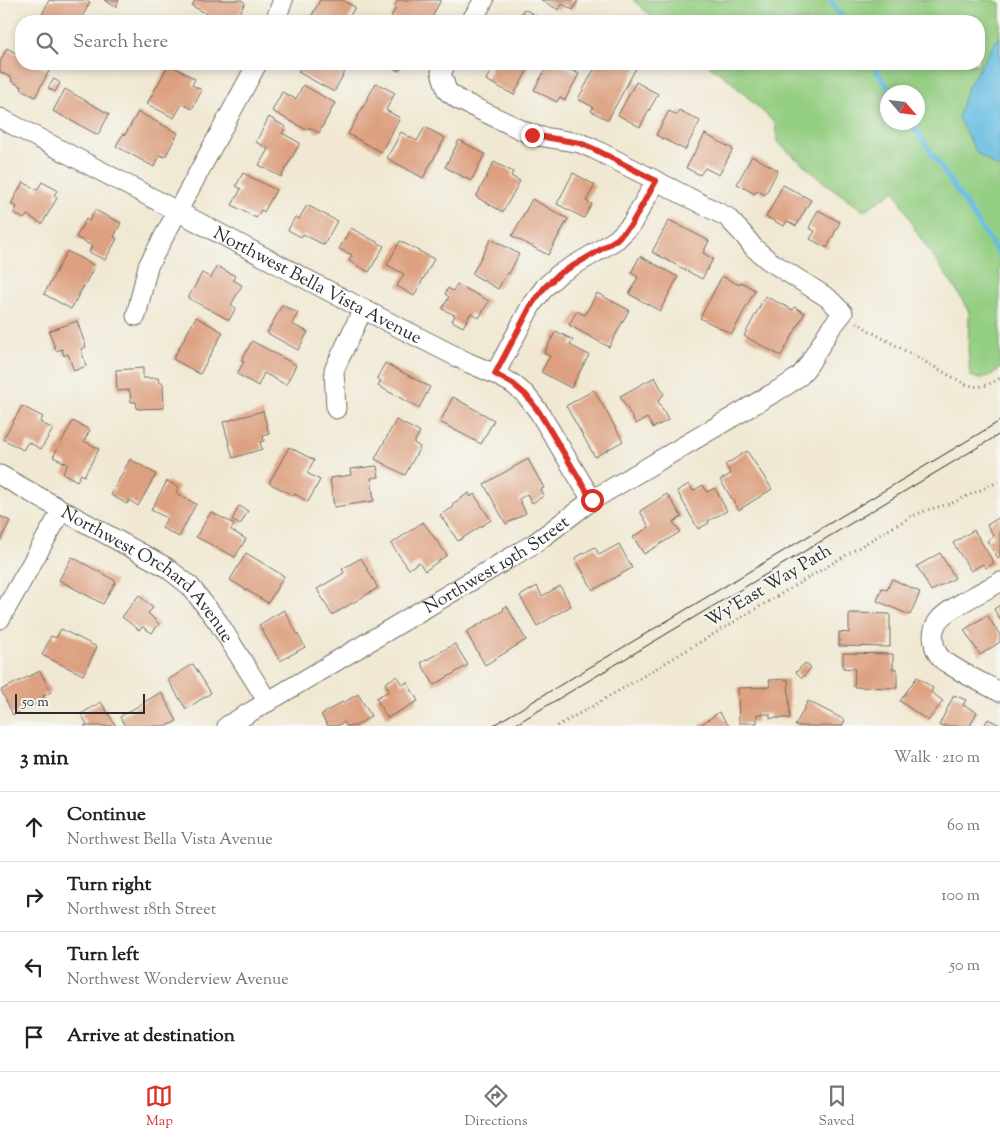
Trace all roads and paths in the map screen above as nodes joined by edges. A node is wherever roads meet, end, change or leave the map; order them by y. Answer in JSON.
{"nodes":[{"id":1,"x":283,"y":0,"type":"edge"},
{"id":2,"x":484,"y":0,"type":"edge"},
{"id":3,"x":277,"y":15,"type":"edge"},
{"id":4,"x":475,"y":15,"type":"edge"},
{"id":5,"x":254,"y":70,"type":"edge"},
{"id":6,"x":442,"y":70,"type":"edge"},
{"id":7,"x":0,"y":118,"type":"edge"},
{"id":8,"x":656,"y":181,"type":"junction"},
{"id":9,"x":177,"y":210,"type":"junction"},
{"id":10,"x":363,"y":309,"type":"junction"},
{"id":11,"x":843,"y":313,"type":"junction"},
{"id":12,"x":136,"y":316,"type":"dead end"},
{"id":13,"x":495,"y":374,"type":"junction"},
{"id":14,"x":1000,"y":378,"type":"edge"},
{"id":15,"x":336,"y":409,"type":"dead end"},
{"id":16,"x":0,"y":475,"type":"edge"},
{"id":17,"x":1000,"y":481,"type":"edge"},
{"id":18,"x":592,"y":500,"type":"junction"},
{"id":19,"x":62,"y":510,"type":"junction"},
{"id":20,"x":1000,"y":582,"type":"edge"},
{"id":21,"x":0,"y":619,"type":"edge"},
{"id":22,"x":1000,"y":692,"type":"edge"},
{"id":23,"x":268,"y":702,"type":"junction"},
{"id":24,"x":227,"y":726,"type":"edge"},
{"id":25,"x":557,"y":726,"type":"edge"}],
"edges":[{"from":1,"to":3,"type":"street"},
{"from":2,"to":4,"type":"street"},
{"from":5,"to":9,"type":"street"},
{"from":6,"to":8,"type":"street"},
{"from":7,"to":9,"type":"street","name":"Northwest Bella Vista Avenue"},
{"from":8,"to":11,"type":"street"},
{"from":8,"to":13,"type":"street"},
{"from":9,"to":10,"type":"street","name":"Northwest Bella Vista Avenue"},
{"from":9,"to":12,"type":"street"},
{"from":10,"to":13,"type":"street","name":"Northwest Bella Vista Avenue"},
{"from":10,"to":15,"type":"street"},
{"from":11,"to":14,"type":"path"},
{"from":11,"to":18,"type":"street","name":"Northwest 19th Street"},
{"from":13,"to":18,"type":"street","name":"Northwest Bella Vista Avenue"},
{"from":16,"to":19,"type":"street","name":"Northwest Orchard Avenue"},
{"from":17,"to":25,"type":"path","name":"Wy'East Way Path"},
{"from":18,"to":23,"type":"street","name":"Northwest 19th Street"},
{"from":19,"to":21,"type":"street"},
{"from":19,"to":23,"type":"street","name":"Northwest Orchard Avenue"},
{"from":20,"to":22,"type":"street"},
{"from":23,"to":24,"type":"street","name":"Northwest 19th Street"}]}
